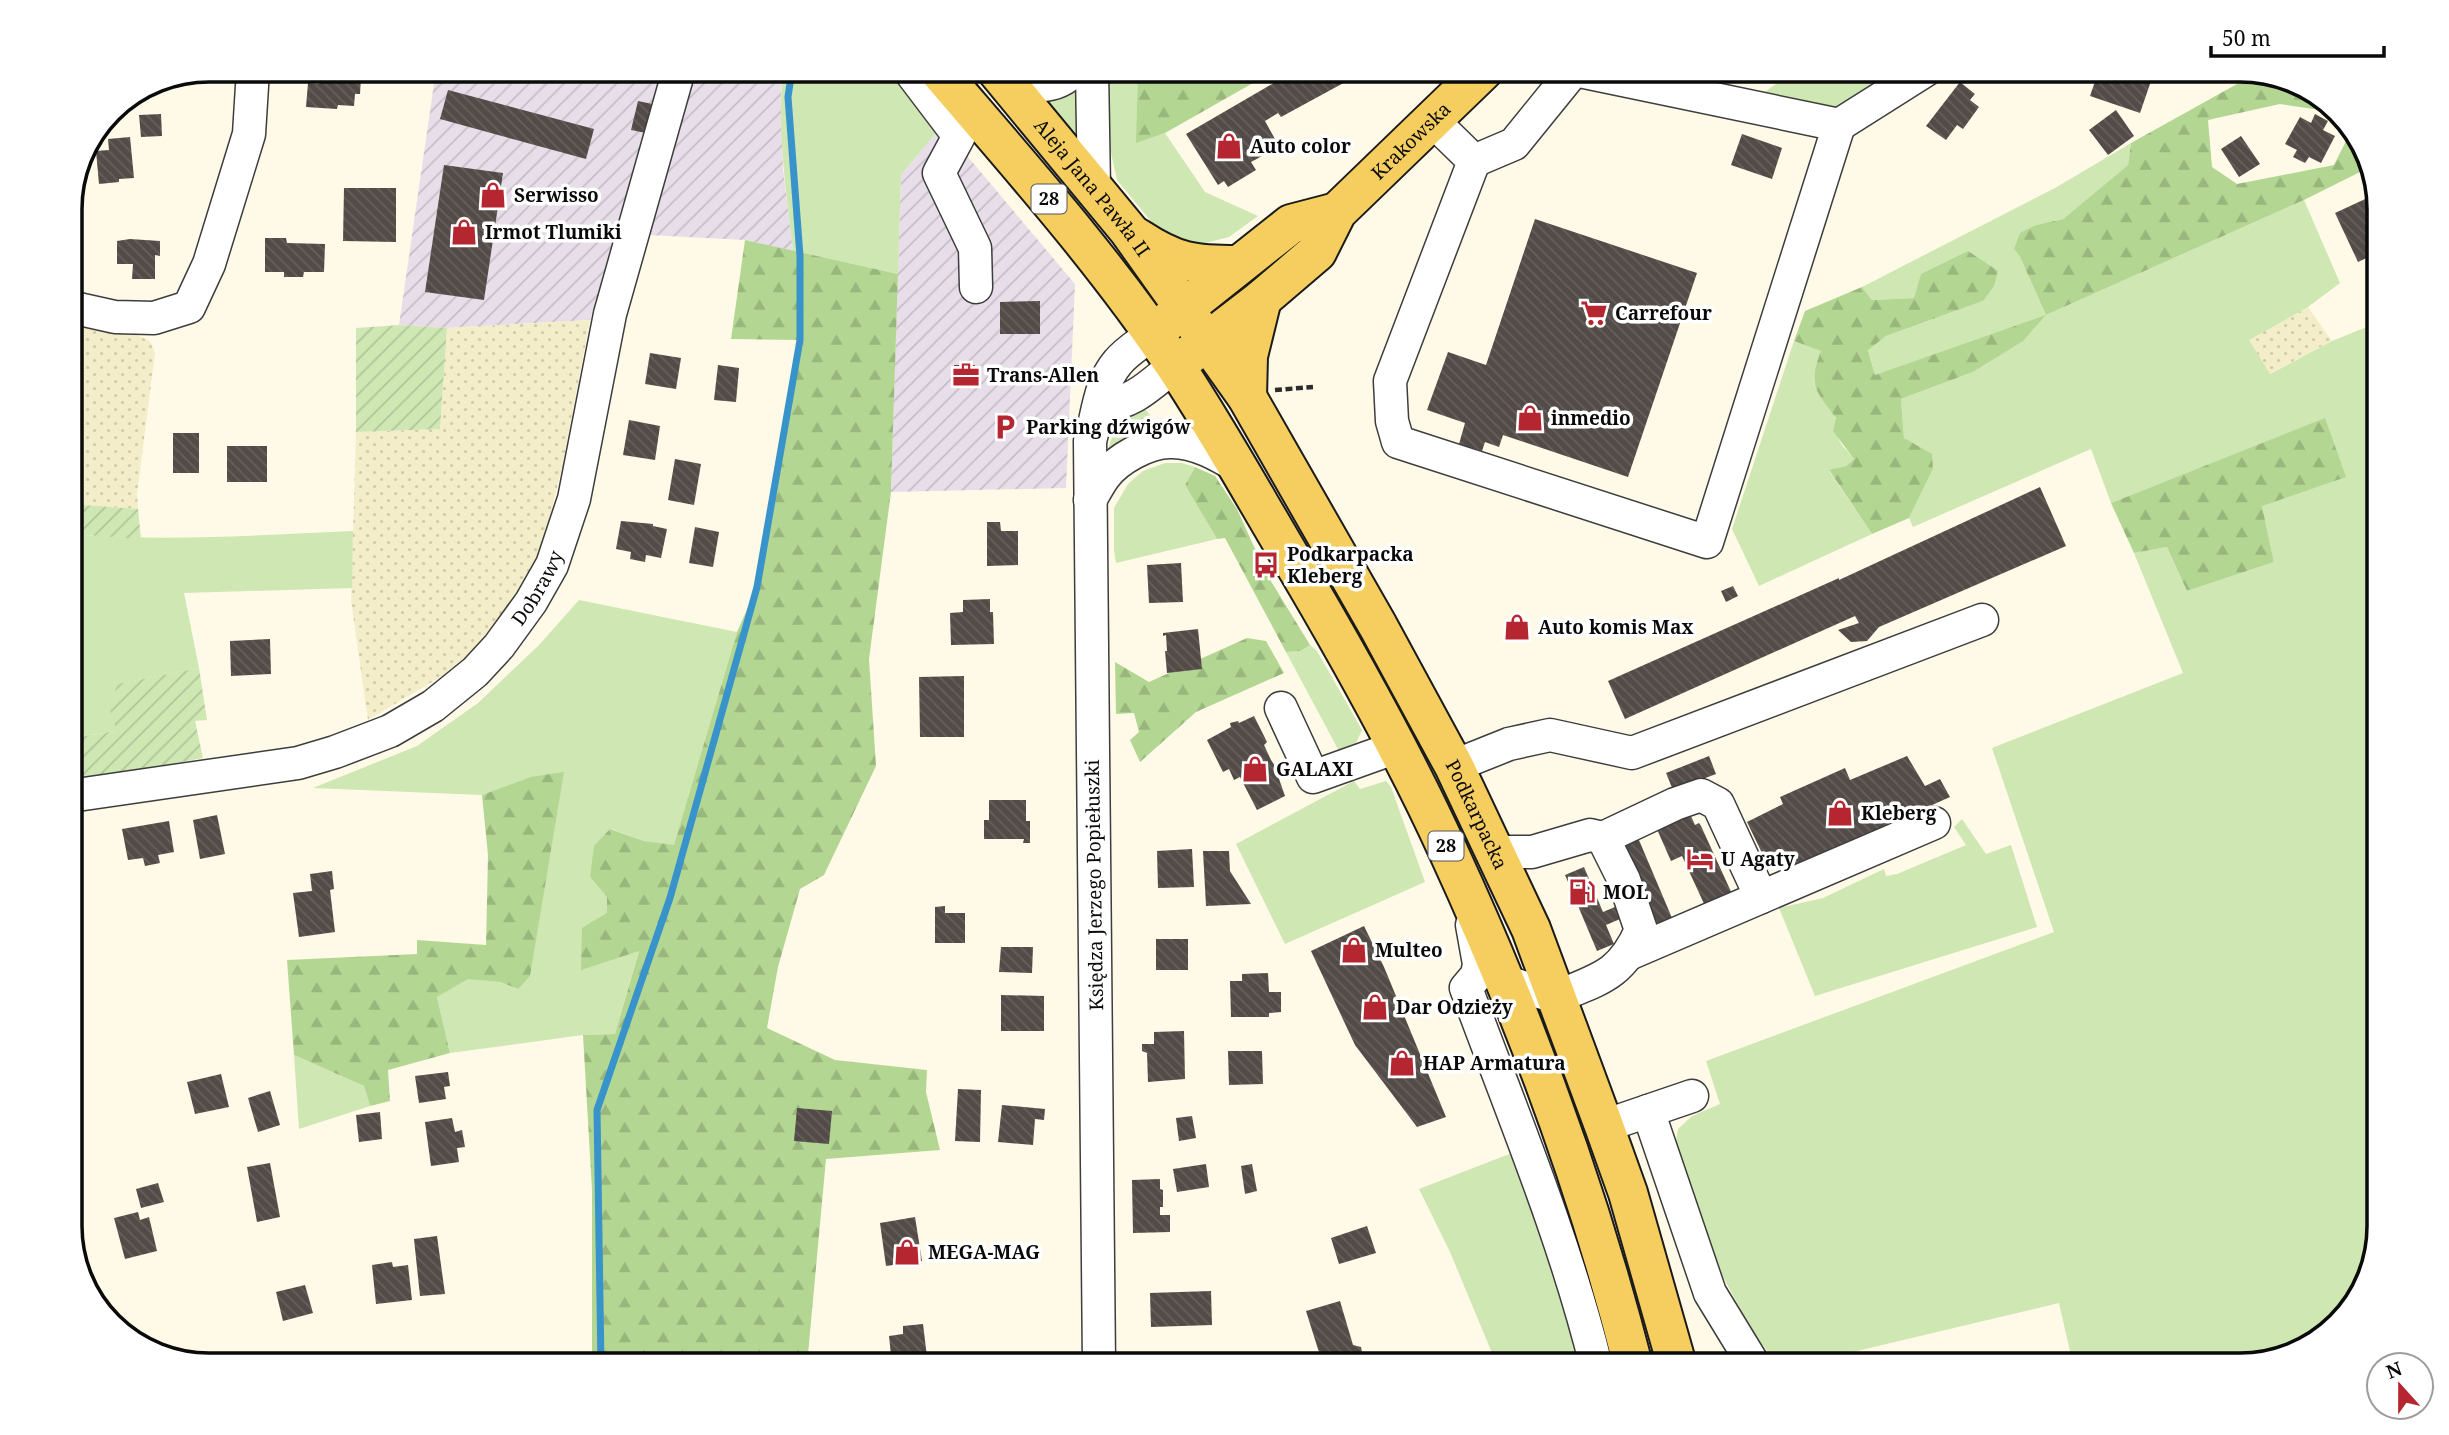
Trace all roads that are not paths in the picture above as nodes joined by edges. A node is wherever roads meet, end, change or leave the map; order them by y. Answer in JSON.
{"nodes":[{"id":1,"x":253,"y":82,"type":"edge"},
{"id":2,"x":676,"y":82,"type":"edge"},
{"id":3,"x":921,"y":82,"type":"edge"},
{"id":4,"x":945,"y":82,"type":"edge"},
{"id":5,"x":1006,"y":82,"type":"edge"},
{"id":6,"x":1018,"y":82,"type":"edge"},
{"id":7,"x":1055,"y":82,"type":"edge"},
{"id":8,"x":1092,"y":82,"type":"edge"},
{"id":9,"x":1472,"y":82,"type":"edge"},
{"id":10,"x":1564,"y":82,"type":"edge"},
{"id":11,"x":1632,"y":82,"type":"edge"},
{"id":12,"x":1907,"y":82,"type":"edge"},
{"id":13,"x":1432,"y":120,"type":"junction"},
{"id":14,"x":1839,"y":125,"type":"junction"},
{"id":15,"x":976,"y":135,"type":"junction"},
{"id":16,"x":1474,"y":161,"type":"junction"},
{"id":17,"x":1094,"y":189,"type":"junction"},
{"id":18,"x":1338,"y":212,"type":"junction"},
{"id":19,"x":1129,"y":232,"type":"junction"},
{"id":20,"x":1238,"y":265,"type":"junction"},
{"id":21,"x":976,"y":287,"type":"dead end"},
{"id":22,"x":1262,"y":299,"type":"junction"},
{"id":23,"x":1185,"y":308,"type":"junction"},
{"id":24,"x":83,"y":310,"type":"edge"},
{"id":25,"x":1152,"y":334,"type":"junction"},
{"id":26,"x":1208,"y":342,"type":"junction"},
{"id":27,"x":1175,"y":365,"type":"junction"},
{"id":28,"x":1261,"y":394,"type":"junction"},
{"id":29,"x":1100,"y":407,"type":"junction"},
{"id":30,"x":1240,"y":468,"type":"junction"},
{"id":31,"x":1090,"y":500,"type":"junction"},
{"id":32,"x":1982,"y":620,"type":"dead end"},
{"id":33,"x":1281,"y":708,"type":"dead end"},
{"id":34,"x":1397,"y":747,"type":"junction"},
{"id":35,"x":1454,"y":766,"type":"junction"},
{"id":36,"x":83,"y":794,"type":"edge"},
{"id":37,"x":1934,"y":823,"type":"dead end"},
{"id":38,"x":1602,"y":838,"type":"junction"},
{"id":39,"x":1496,"y":852,"type":"junction"},
{"id":40,"x":1468,"y":895,"type":"junction"},
{"id":41,"x":1761,"y":897,"type":"junction"},
{"id":42,"x":1631,"y":953,"type":"junction"},
{"id":43,"x":1509,"y":993,"type":"junction"},
{"id":44,"x":1556,"y":997,"type":"junction"},
{"id":45,"x":1475,"y":1013,"type":"junction"},
{"id":46,"x":1692,"y":1096,"type":"dead end"},
{"id":47,"x":1648,"y":1111,"type":"junction"},
{"id":48,"x":1604,"y":1126,"type":"junction"},
{"id":49,"x":1099,"y":1353,"type":"edge"},
{"id":50,"x":1592,"y":1353,"type":"edge"},
{"id":51,"x":1630,"y":1353,"type":"edge"},
{"id":52,"x":1673,"y":1353,"type":"edge"},
{"id":53,"x":1747,"y":1353,"type":"edge"}],
"edges":[{"from":1,"to":24,"type":"street"},
{"from":2,"to":36,"type":"street","name":"Dobrawy"},
{"from":3,"to":15,"type":"street"},
{"from":4,"to":15,"type":"main road","number":"28"},
{"from":5,"to":17,"type":"main road","name":"Aleja Jana Pawła II","number":"28"},
{"from":6,"to":7,"type":"street"},
{"from":8,"to":17,"type":"street"},
{"from":9,"to":13,"type":"main road","name":"Krakowska"},
{"from":10,"to":16,"type":"street"},
{"from":11,"to":14,"type":"street"},
{"from":12,"to":14,"type":"street"},
{"from":13,"to":16,"type":"street"},
{"from":13,"to":18,"type":"main road","name":"Krakowska"},
{"from":14,"to":16,"type":"street"},
{"from":15,"to":21,"type":"street"},
{"from":15,"to":25,"type":"main road","number":"28"},
{"from":17,"to":19,"type":"main road","name":"Aleja Jana Pawła II","number":"28"},
{"from":18,"to":20,"type":"main road"},
{"from":18,"to":22,"type":"main road","name":"Krakowska"},
{"from":19,"to":20,"type":"main road"},
{"from":19,"to":23,"type":"main road","name":"Aleja Jana Pawła II","number":"28"},
{"from":20,"to":23,"type":"main road"},
{"from":22,"to":26,"type":"main road","name":"Krakowska"},
{"from":22,"to":28,"type":"main road"},
{"from":23,"to":25,"type":"main road","name":"Księdza Jerzego Popiełuszki"},
{"from":23,"to":26,"type":"main road","name":"Podkarpacka","number":"28"},
{"from":25,"to":27,"type":"main road","number":"28"},
{"from":25,"to":29,"type":"street","name":"Księdza Jerzego Popiełuszki"},
{"from":26,"to":27,"type":"main road"},
{"from":26,"to":28,"type":"main road","name":"Podkarpacka","number":"28"},
{"from":27,"to":29,"type":"street"},
{"from":27,"to":30,"type":"main road","number":"28"},
{"from":28,"to":35,"type":"main road","name":"Podkarpacka","number":"28"},
{"from":29,"to":31,"type":"street","name":"Księdza Jerzego Popiełuszki"},
{"from":30,"to":31,"type":"street"},
{"from":30,"to":34,"type":"main road","number":"28"},
{"from":31,"to":49,"type":"street","name":"Księdza Jerzego Popiełuszki"},
{"from":32,"to":35,"type":"street"},
{"from":33,"to":34,"type":"street"},
{"from":34,"to":40,"type":"main road","number":"28"},
{"from":35,"to":39,"type":"main road","name":"Podkarpacka","number":"28"},
{"from":37,"to":41,"type":"street"},
{"from":38,"to":39,"type":"street"},
{"from":38,"to":41,"type":"street"},
{"from":38,"to":42,"type":"street"},
{"from":39,"to":44,"type":"main road","name":"Podkarpacka","number":"28"},
{"from":40,"to":43,"type":"main road","number":"28"},
{"from":40,"to":45,"type":"street"},
{"from":41,"to":42,"type":"street"},
{"from":42,"to":44,"type":"street"},
{"from":43,"to":44,"type":"street"},
{"from":43,"to":45,"type":"street"},
{"from":43,"to":51,"type":"main road","number":"28"},
{"from":44,"to":48,"type":"main road","name":"Podkarpacka","number":"28"},
{"from":45,"to":50,"type":"street"},
{"from":46,"to":47,"type":"street"},
{"from":47,"to":48,"type":"street"},
{"from":47,"to":53,"type":"street"},
{"from":48,"to":52,"type":"main road","name":"Podkarpacka","number":"28"}]}
